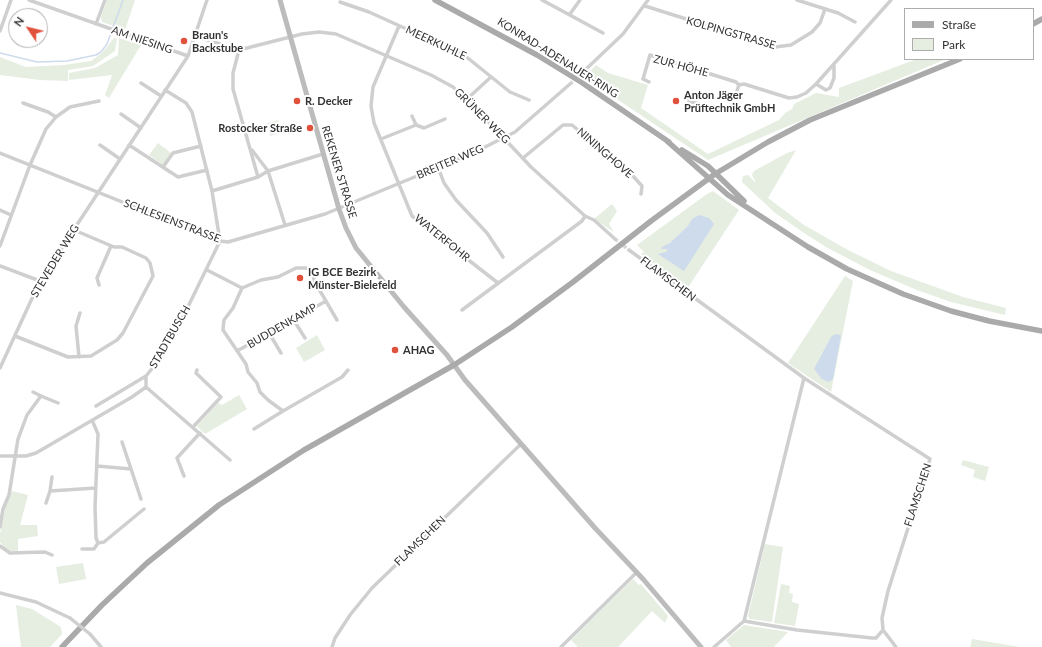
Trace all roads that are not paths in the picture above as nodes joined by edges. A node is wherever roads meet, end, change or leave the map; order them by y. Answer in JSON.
{"nodes":[{"id":1,"x":11,"y":0,"type":"edge"},
{"id":2,"x":29,"y":0,"type":"edge"},
{"id":3,"x":105,"y":0,"type":"edge"},
{"id":4,"x":207,"y":0,"type":"edge"},
{"id":5,"x":280,"y":0,"type":"edge"},
{"id":6,"x":435,"y":0,"type":"edge"},
{"id":7,"x":542,"y":0,"type":"edge"},
{"id":8,"x":580,"y":0,"type":"edge"},
{"id":9,"x":648,"y":0,"type":"edge"},
{"id":10,"x":796,"y":0,"type":"edge"},
{"id":11,"x":891,"y":0,"type":"edge"},
{"id":12,"x":340,"y":2,"type":"dead end"},
{"id":13,"x":645,"y":6,"type":"junction"},
{"id":14,"x":825,"y":9,"type":"junction"},
{"id":15,"x":570,"y":14,"type":"junction"},
{"id":16,"x":856,"y":22,"type":"dead end"},
{"id":17,"x":96,"y":24,"type":"junction"},
{"id":18,"x":399,"y":26,"type":"junction"},
{"id":19,"x":0,"y":31,"type":"edge"},
{"id":20,"x":603,"y":33,"type":"dead end"},
{"id":21,"x":195,"y":36,"type":"junction"},
{"id":22,"x":289,"y":37,"type":"junction"},
{"id":23,"x":239,"y":50,"type":"junction"},
{"id":24,"x":386,"y":54,"type":"junction"},
{"id":25,"x":188,"y":56,"type":"junction"},
{"id":26,"x":958,"y":60,"type":"edge"},
{"id":27,"x":833,"y":65,"type":"junction"},
{"id":28,"x":583,"y":72,"type":"tunnel mouth"},
{"id":29,"x":491,"y":76,"type":"junction"},
{"id":30,"x":649,"y":82,"type":"dead end"},
{"id":31,"x":141,"y":83,"type":"dead end"},
{"id":32,"x":570,"y":84,"type":"tunnel mouth"},
{"id":33,"x":816,"y":84,"type":"junction"},
{"id":34,"x":739,"y":85,"type":"junction"},
{"id":35,"x":165,"y":90,"type":"junction"},
{"id":36,"x":161,"y":96,"type":"junction"},
{"id":37,"x":467,"y":99,"type":"junction"},
{"id":38,"x":529,"y":100,"type":"dead end"},
{"id":39,"x":99,"y":101,"type":"dead end"},
{"id":40,"x":689,"y":101,"type":"dead end"},
{"id":41,"x":23,"y":103,"type":"dead end"},
{"id":42,"x":121,"y":114,"type":"dead end"},
{"id":43,"x":412,"y":116,"type":"dead end"},
{"id":44,"x":56,"y":117,"type":"junction"},
{"id":45,"x":445,"y":119,"type":"dead end"},
{"id":46,"x":416,"y":125,"type":"junction"},
{"id":47,"x":141,"y":128,"type":"junction"},
{"id":48,"x":505,"y":138,"type":"junction"},
{"id":49,"x":381,"y":139,"type":"junction"},
{"id":50,"x":667,"y":141,"type":"junction"},
{"id":51,"x":100,"y":145,"type":"dead end"},
{"id":52,"x":129,"y":145,"type":"junction"},
{"id":53,"x":201,"y":146,"type":"junction"},
{"id":54,"x":250,"y":147,"type":"junction"},
{"id":55,"x":0,"y":153,"type":"edge"},
{"id":56,"x":323,"y":154,"type":"junction"},
{"id":57,"x":523,"y":158,"type":"junction"},
{"id":58,"x":120,"y":159,"type":"junction"},
{"id":59,"x":30,"y":165,"type":"junction"},
{"id":60,"x":163,"y":167,"type":"junction"},
{"id":61,"x":438,"y":167,"type":"junction"},
{"id":62,"x":207,"y":170,"type":"junction"},
{"id":63,"x":268,"y":171,"type":"junction"},
{"id":64,"x":715,"y":174,"type":"junction"},
{"id":65,"x":258,"y":177,"type":"junction"},
{"id":66,"x":709,"y":178,"type":"junction"},
{"id":67,"x":399,"y":182,"type":"junction"},
{"id":68,"x":99,"y":191,"type":"junction"},
{"id":69,"x":212,"y":191,"type":"junction"},
{"id":70,"x":641,"y":194,"type":"dead end"},
{"id":71,"x":339,"y":209,"type":"junction"},
{"id":72,"x":751,"y":209,"type":"junction"},
{"id":73,"x":0,"y":210,"type":"edge"},
{"id":74,"x":11,"y":215,"type":"junction"},
{"id":75,"x":585,"y":216,"type":"junction"},
{"id":76,"x":285,"y":225,"type":"junction"},
{"id":77,"x":74,"y":230,"type":"junction"},
{"id":78,"x":616,"y":239,"type":"tunnel mouth"},
{"id":79,"x":220,"y":241,"type":"junction"},
{"id":80,"x":0,"y":246,"type":"edge"},
{"id":81,"x":111,"y":246,"type":"junction"},
{"id":82,"x":629,"y":250,"type":"tunnel mouth"},
{"id":83,"x":503,"y":257,"type":"dead end"},
{"id":84,"x":0,"y":266,"type":"edge"},
{"id":85,"x":207,"y":270,"type":"junction"},
{"id":86,"x":40,"y":281,"type":"junction"},
{"id":87,"x":498,"y":283,"type":"junction"},
{"id":88,"x":99,"y":285,"type":"dead end"},
{"id":89,"x":242,"y":288,"type":"junction"},
{"id":90,"x":326,"y":301,"type":"junction"},
{"id":91,"x":462,"y":310,"type":"dead end"},
{"id":92,"x":80,"y":313,"type":"dead end"},
{"id":93,"x":293,"y":319,"type":"junction"},
{"id":94,"x":338,"y":320,"type":"dead end"},
{"id":95,"x":1042,"y":331,"type":"edge"},
{"id":96,"x":270,"y":333,"type":"junction"},
{"id":97,"x":15,"y":336,"type":"junction"},
{"id":98,"x":305,"y":338,"type":"dead end"},
{"id":99,"x":237,"y":351,"type":"junction"},
{"id":100,"x":281,"y":353,"type":"dead end"},
{"id":101,"x":79,"y":357,"type":"junction"},
{"id":102,"x":454,"y":365,"type":"junction"},
{"id":103,"x":0,"y":368,"type":"edge"},
{"id":104,"x":197,"y":370,"type":"dead end"},
{"id":105,"x":348,"y":370,"type":"dead end"},
{"id":106,"x":146,"y":376,"type":"junction"},
{"id":107,"x":804,"y":378,"type":"junction"},
{"id":108,"x":146,"y":387,"type":"junction"},
{"id":109,"x":33,"y":392,"type":"dead end"},
{"id":110,"x":41,"y":396,"type":"junction"},
{"id":111,"x":58,"y":403,"type":"dead end"},
{"id":112,"x":96,"y":406,"type":"dead end"},
{"id":113,"x":283,"y":411,"type":"junction"},
{"id":114,"x":92,"y":420,"type":"junction"},
{"id":115,"x":193,"y":427,"type":"junction"},
{"id":116,"x":254,"y":429,"type":"dead end"},
{"id":117,"x":200,"y":433,"type":"junction"},
{"id":118,"x":122,"y":442,"type":"dead end"},
{"id":119,"x":521,"y":444,"type":"junction"},
{"id":120,"x":0,"y":456,"type":"edge"},
{"id":121,"x":16,"y":457,"type":"junction"},
{"id":122,"x":230,"y":460,"type":"dead end"},
{"id":123,"x":97,"y":466,"type":"junction"},
{"id":124,"x":131,"y":469,"type":"junction"},
{"id":125,"x":184,"y":476,"type":"dead end"},
{"id":126,"x":52,"y":477,"type":"dead end"},
{"id":127,"x":96,"y":488,"type":"junction"},
{"id":128,"x":50,"y":491,"type":"junction"},
{"id":129,"x":141,"y":499,"type":"dead end"},
{"id":130,"x":46,"y":503,"type":"dead end"},
{"id":131,"x":144,"y":509,"type":"dead end"},
{"id":132,"x":0,"y":528,"type":"edge"},
{"id":133,"x":98,"y":543,"type":"junction"},
{"id":134,"x":0,"y":546,"type":"edge"},
{"id":135,"x":82,"y":549,"type":"dead end"},
{"id":136,"x":52,"y":555,"type":"dead end"},
{"id":137,"x":637,"y":572,"type":"junction"},
{"id":138,"x":0,"y":593,"type":"edge"},
{"id":139,"x":744,"y":621,"type":"junction"},
{"id":140,"x":883,"y":630,"type":"junction"},
{"id":141,"x":62,"y":647,"type":"edge"},
{"id":142,"x":102,"y":647,"type":"edge"},
{"id":143,"x":332,"y":647,"type":"edge"},
{"id":144,"x":561,"y":647,"type":"edge"},
{"id":145,"x":701,"y":647,"type":"edge"},
{"id":146,"x":714,"y":647,"type":"edge"},
{"id":147,"x":896,"y":647,"type":"edge"}],
"edges":[{"from":1,"to":19,"type":"street"},
{"from":2,"to":17,"type":"street","name":"AM NIESING"},
{"from":3,"to":17,"type":"street"},
{"from":4,"to":21,"type":"street","name":"STEVEDER WEG"},
{"from":5,"to":22,"type":"street","name":"REKENER STRASSE"},
{"from":6,"to":50,"type":"main road","name":"KONRAD-ADENAUER-RING"},
{"from":7,"to":15,"type":"street"},
{"from":8,"to":15,"type":"street"},
{"from":9,"to":13,"type":"street"},
{"from":10,"to":14,"type":"street"},
{"from":11,"to":27,"type":"street","name":"ZUR HÖHE"},
{"from":12,"to":18,"type":"street","name":"MEERKUHLE"},
{"from":13,"to":14,"type":"street","name":"KOLPINGSTRASSE"},
{"from":13,"to":28,"type":"street"},
{"from":14,"to":16,"type":"street"},
{"from":15,"to":20,"type":"street"},
{"from":17,"to":25,"type":"street","name":"AM NIESING"},
{"from":18,"to":24,"type":"street","name":"MEERKUHLE"},
{"from":18,"to":29,"type":"street","name":"MEERKUHLE"},
{"from":21,"to":23,"type":"street"},
{"from":21,"to":25,"type":"street","name":"STEVEDER WEG"},
{"from":22,"to":23,"type":"street"},
{"from":22,"to":24,"type":"street","name":"GRÜNER WEG"},
{"from":22,"to":56,"type":"street","name":"REKENER STRASSE"},
{"from":23,"to":54,"type":"street"},
{"from":24,"to":37,"type":"street","name":"GRÜNER WEG"},
{"from":24,"to":49,"type":"street","name":"WATERFOHR"},
{"from":25,"to":35,"type":"street","name":"STEVEDER WEG"},
{"from":26,"to":64,"type":"main road"},
{"from":27,"to":33,"type":"street","name":"ZUR HÖHE"},
{"from":27,"to":33,"type":"street"},
{"from":29,"to":37,"type":"street"},
{"from":29,"to":38,"type":"street","name":"MEERKUHLE"},
{"from":30,"to":34,"type":"street","name":"ZUR HÖHE"},
{"from":31,"to":36,"type":"street"},
{"from":32,"to":48,"type":"street","name":"BREITER WEG"},
{"from":33,"to":34,"type":"street","name":"ZUR HÖHE"},
{"from":34,"to":40,"type":"street"},
{"from":35,"to":36,"type":"street","name":"STEVEDER WEG"},
{"from":35,"to":53,"type":"street"},
{"from":36,"to":47,"type":"street","name":"STEVEDER WEG"},
{"from":37,"to":48,"type":"street","name":"GRÜNER WEG"},
{"from":39,"to":44,"type":"street"},
{"from":41,"to":44,"type":"street"},
{"from":42,"to":47,"type":"street"},
{"from":43,"to":46,"type":"street"},
{"from":44,"to":59,"type":"street"},
{"from":45,"to":46,"type":"street"},
{"from":46,"to":49,"type":"street"},
{"from":47,"to":52,"type":"street","name":"STEVEDER WEG"},
{"from":48,"to":57,"type":"street","name":"GRÜNER WEG"},
{"from":48,"to":61,"type":"street","name":"BREITER WEG"},
{"from":49,"to":67,"type":"street","name":"WATERFOHR"},
{"from":50,"to":64,"type":"main road"},
{"from":50,"to":66,"type":"main road"},
{"from":51,"to":58,"type":"street"},
{"from":52,"to":58,"type":"street","name":"STEVEDER WEG"},
{"from":52,"to":60,"type":"street"},
{"from":53,"to":60,"type":"street"},
{"from":53,"to":62,"type":"street"},
{"from":54,"to":63,"type":"street"},
{"from":54,"to":65,"type":"street"},
{"from":55,"to":59,"type":"street","name":"SCHLESIENSTRASSE"},
{"from":56,"to":63,"type":"street"},
{"from":56,"to":71,"type":"street","name":"REKENER STRASSE"},
{"from":57,"to":70,"type":"street","name":"NININGHOVE"},
{"from":57,"to":75,"type":"street","name":"GRÜNER WEG"},
{"from":58,"to":68,"type":"street","name":"STEVEDER WEG"},
{"from":59,"to":68,"type":"street","name":"SCHLESIENSTRASSE"},
{"from":59,"to":74,"type":"street"},
{"from":60,"to":62,"type":"street"},
{"from":61,"to":67,"type":"street","name":"BREITER WEG"},
{"from":61,"to":83,"type":"street"},
{"from":62,"to":69,"type":"street"},
{"from":63,"to":65,"type":"street"},
{"from":63,"to":76,"type":"street"},
{"from":64,"to":66,"type":"main road"},
{"from":64,"to":72,"type":"main road"},
{"from":65,"to":69,"type":"street"},
{"from":66,"to":72,"type":"main road"},
{"from":66,"to":102,"type":"main road"},
{"from":67,"to":71,"type":"street","name":"BREITER WEG"},
{"from":67,"to":87,"type":"street","name":"WATERFOHR"},
{"from":68,"to":77,"type":"street","name":"STEVEDER WEG"},
{"from":68,"to":79,"type":"street","name":"SCHLESIENSTRASSE"},
{"from":69,"to":79,"type":"street"},
{"from":71,"to":76,"type":"street","name":"SCHLESIENSTRASSE"},
{"from":71,"to":102,"type":"street","name":"REKENER STRASSE"},
{"from":72,"to":95,"type":"main road"},
{"from":73,"to":74,"type":"street"},
{"from":74,"to":80,"type":"street"},
{"from":75,"to":78,"type":"street","name":"GRÜNER WEG"},
{"from":75,"to":87,"type":"street"},
{"from":76,"to":79,"type":"street","name":"SCHLESIENSTRASSE"},
{"from":77,"to":81,"type":"street"},
{"from":77,"to":86,"type":"street","name":"STEVEDER WEG"},
{"from":79,"to":85,"type":"street","name":"STADTBUSCH"},
{"from":81,"to":88,"type":"street"},
{"from":81,"to":101,"type":"street"},
{"from":82,"to":107,"type":"street","name":"FLAMSCHEN"},
{"from":84,"to":86,"type":"street"},
{"from":85,"to":89,"type":"street"},
{"from":85,"to":106,"type":"street","name":"STADTBUSCH"},
{"from":86,"to":97,"type":"street","name":"STEVEDER WEG"},
{"from":87,"to":91,"type":"street"},
{"from":89,"to":90,"type":"street","name":"BUDDENKAMP"},
{"from":89,"to":99,"type":"street","name":"BUDDENKAMP"},
{"from":90,"to":93,"type":"street","name":"BUDDENKAMP"},
{"from":90,"to":94,"type":"street","name":"BUDDENKAMP"},
{"from":92,"to":101,"type":"street"},
{"from":93,"to":96,"type":"street","name":"BUDDENKAMP"},
{"from":93,"to":98,"type":"street"},
{"from":96,"to":99,"type":"street","name":"BUDDENKAMP"},
{"from":96,"to":100,"type":"street"},
{"from":97,"to":101,"type":"street"},
{"from":97,"to":103,"type":"street","name":"STEVEDER WEG"},
{"from":99,"to":113,"type":"street","name":"BUDDENKAMP"},
{"from":102,"to":119,"type":"street","name":"REKENER STRASSE"},
{"from":102,"to":141,"type":"main road"},
{"from":104,"to":115,"type":"street"},
{"from":105,"to":113,"type":"street"},
{"from":106,"to":108,"type":"street","name":"STADTBUSCH"},
{"from":106,"to":112,"type":"street"},
{"from":107,"to":139,"type":"street"},
{"from":107,"to":140,"type":"street","name":"FLAMSCHEN"},
{"from":108,"to":114,"type":"street"},
{"from":108,"to":115,"type":"street"},
{"from":109,"to":110,"type":"street"},
{"from":110,"to":111,"type":"street"},
{"from":110,"to":121,"type":"street"},
{"from":113,"to":116,"type":"street"},
{"from":114,"to":121,"type":"street"},
{"from":114,"to":123,"type":"street"},
{"from":115,"to":117,"type":"street"},
{"from":117,"to":122,"type":"street"},
{"from":117,"to":125,"type":"street"},
{"from":118,"to":124,"type":"street"},
{"from":119,"to":137,"type":"street","name":"REKENER STRASSE"},
{"from":119,"to":143,"type":"street","name":"FLAMSCHEN"},
{"from":120,"to":121,"type":"street"},
{"from":121,"to":132,"type":"street"},
{"from":123,"to":124,"type":"street"},
{"from":123,"to":127,"type":"street"},
{"from":124,"to":129,"type":"street"},
{"from":126,"to":128,"type":"street"},
{"from":127,"to":128,"type":"street"},
{"from":127,"to":133,"type":"street"},
{"from":128,"to":130,"type":"street"},
{"from":131,"to":133,"type":"street"},
{"from":133,"to":135,"type":"street"},
{"from":134,"to":136,"type":"street"},
{"from":137,"to":144,"type":"street"},
{"from":137,"to":145,"type":"street","name":"REKENER STRASSE"},
{"from":138,"to":142,"type":"street","bridge":true},
{"from":139,"to":140,"type":"street"},
{"from":139,"to":146,"type":"street"},
{"from":140,"to":147,"type":"street"}]}
